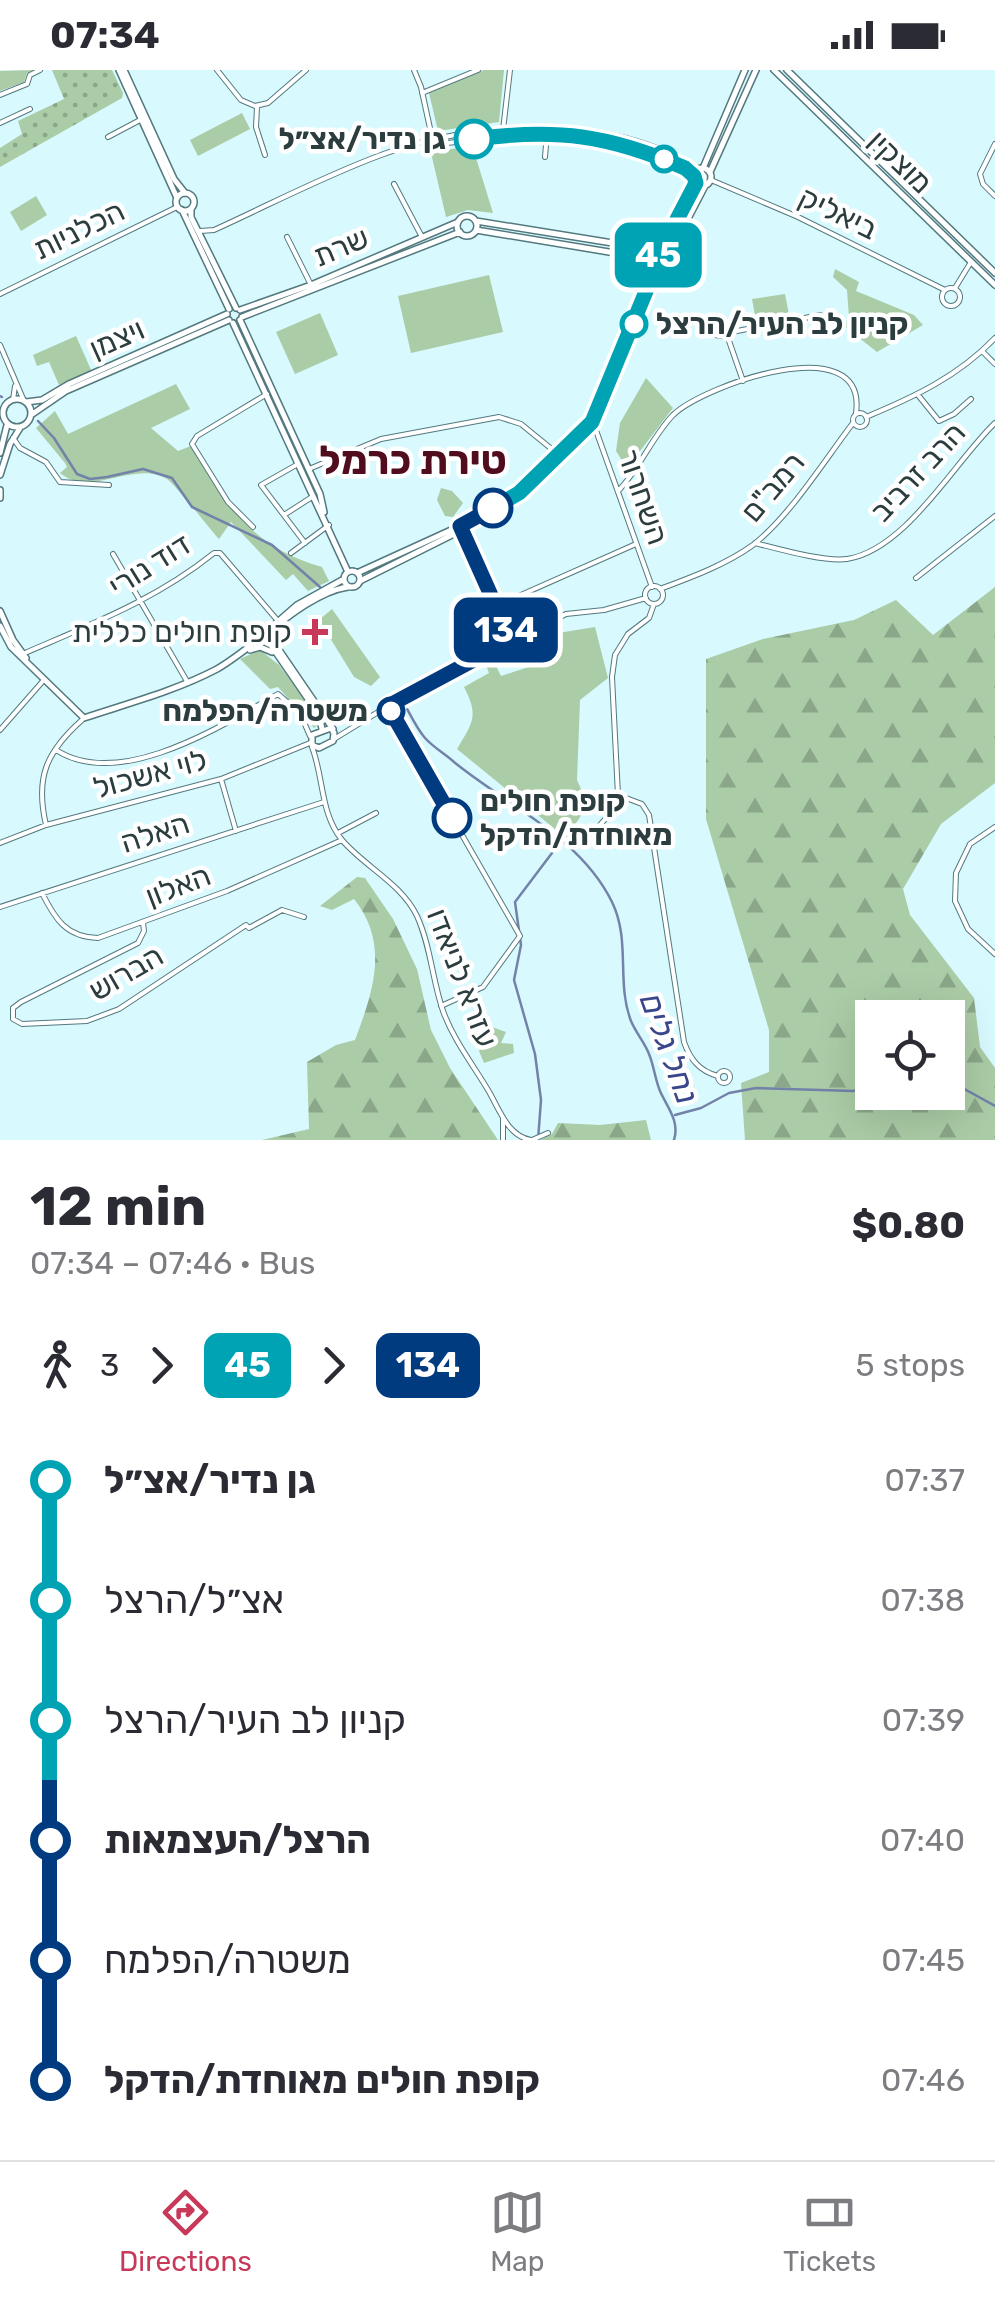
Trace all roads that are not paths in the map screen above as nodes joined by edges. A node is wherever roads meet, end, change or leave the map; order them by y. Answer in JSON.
{"nodes":[{"id":1,"x":40,"y":70,"type":"edge"},
{"id":2,"x":122,"y":70,"type":"edge"},
{"id":3,"x":218,"y":70,"type":"edge"},
{"id":4,"x":306,"y":70,"type":"edge"},
{"id":5,"x":414,"y":70,"type":"edge"},
{"id":6,"x":478,"y":70,"type":"edge"},
{"id":7,"x":510,"y":70,"type":"edge"},
{"id":8,"x":745,"y":70,"type":"edge"},
{"id":9,"x":756,"y":70,"type":"edge"},
{"id":10,"x":774,"y":70,"type":"edge"},
{"id":11,"x":787,"y":70,"type":"edge"},
{"id":12,"x":422,"y":93,"type":"junction"},
{"id":13,"x":0,"y":95,"type":"edge"},
{"id":14,"x":259,"y":106,"type":"junction"},
{"id":15,"x":30,"y":109,"type":"dead end"},
{"id":16,"x":142,"y":118,"type":"junction"},
{"id":17,"x":0,"y":123,"type":"edge"},
{"id":18,"x":503,"y":132,"type":"junction"},
{"id":19,"x":547,"y":133,"type":"junction"},
{"id":20,"x":108,"y":137,"type":"dead end"},
{"id":21,"x":433,"y":142,"type":"junction"},
{"id":22,"x":995,"y":144,"type":"edge"},
{"id":23,"x":265,"y":156,"type":"dead end"},
{"id":24,"x":545,"y":156,"type":"dead end"},
{"id":25,"x":702,"y":175,"type":"junction"},
{"id":26,"x":394,"y":184,"type":"dead end"},
{"id":27,"x":184,"y":193,"type":"junction"},
{"id":28,"x":995,"y":196,"type":"edge"},
{"id":29,"x":177,"y":198,"type":"junction"},
{"id":30,"x":191,"y":208,"type":"junction"},
{"id":31,"x":180,"y":209,"type":"junction"},
{"id":32,"x":476,"y":221,"type":"junction"},
{"id":33,"x":458,"y":222,"type":"junction"},
{"id":34,"x":214,"y":230,"type":"junction"},
{"id":35,"x":476,"y":230,"type":"junction"},
{"id":36,"x":198,"y":231,"type":"junction"},
{"id":37,"x":460,"y":232,"type":"junction"},
{"id":38,"x":287,"y":237,"type":"dead end"},
{"id":39,"x":422,"y":237,"type":"junction"},
{"id":40,"x":204,"y":245,"type":"junction"},
{"id":41,"x":655,"y":257,"type":"junction"},
{"id":42,"x":667,"y":259,"type":"junction"},
{"id":43,"x":971,"y":262,"type":"junction"},
{"id":44,"x":655,"y":271,"type":"junction"},
{"id":45,"x":995,"y":273,"type":"edge"},
{"id":46,"x":310,"y":285,"type":"junction"},
{"id":47,"x":995,"y":285,"type":"edge"},
{"id":48,"x":955,"y":288,"type":"junction"},
{"id":49,"x":945,"y":290,"type":"junction"},
{"id":50,"x":0,"y":294,"type":"edge"},
{"id":51,"x":235,"y":315,"type":"junction"},
{"id":52,"x":820,"y":315,"type":"dead end"},
{"id":53,"x":714,"y":335,"type":"dead end"},
{"id":54,"x":728,"y":337,"type":"junction"},
{"id":55,"x":995,"y":338,"type":"edge"},
{"id":56,"x":0,"y":345,"type":"edge"},
{"id":57,"x":982,"y":351,"type":"junction"},
{"id":58,"x":995,"y":364,"type":"edge"},
{"id":59,"x":14,"y":381,"type":"junction"},
{"id":60,"x":744,"y":381,"type":"junction"},
{"id":61,"x":267,"y":394,"type":"junction"},
{"id":62,"x":918,"y":395,"type":"junction"},
{"id":63,"x":13,"y":400,"type":"junction"},
{"id":64,"x":971,"y":400,"type":"dead end"},
{"id":65,"x":25,"y":402,"type":"junction"},
{"id":66,"x":2,"y":410,"type":"edge"},
{"id":67,"x":856,"y":413,"type":"junction"},
{"id":68,"x":32,"y":414,"type":"junction"},
{"id":69,"x":866,"y":416,"type":"junction"},
{"id":70,"x":3,"y":422,"type":"edge"},
{"id":71,"x":592,"y":422,"type":"junction"},
{"id":72,"x":853,"y":423,"type":"junction"},
{"id":73,"x":995,"y":423,"type":"edge"},
{"id":74,"x":20,"y":427,"type":"junction"},
{"id":75,"x":9,"y":438,"type":"junction"},
{"id":76,"x":20,"y":448,"type":"junction"},
{"id":77,"x":3,"y":453,"type":"edge"},
{"id":78,"x":559,"y":455,"type":"junction"},
{"id":79,"x":298,"y":464,"type":"junction"},
{"id":80,"x":308,"y":469,"type":"junction"},
{"id":81,"x":0,"y":475,"type":"edge"},
{"id":82,"x":108,"y":485,"type":"dead end"},
{"id":83,"x":619,"y":490,"type":"junction"},
{"id":84,"x":312,"y":497,"type":"junction"},
{"id":85,"x":284,"y":515,"type":"junction"},
{"id":86,"x":324,"y":515,"type":"junction"},
{"id":87,"x":995,"y":516,"type":"edge"},
{"id":88,"x":329,"y":525,"type":"junction"},
{"id":89,"x":253,"y":527,"type":"dead end"},
{"id":90,"x":462,"y":528,"type":"junction"},
{"id":91,"x":305,"y":543,"type":"junction"},
{"id":92,"x":755,"y":543,"type":"junction"},
{"id":93,"x":636,"y":544,"type":"junction"},
{"id":94,"x":113,"y":554,"type":"dead end"},
{"id":95,"x":291,"y":554,"type":"dead end"},
{"id":96,"x":348,"y":572,"type":"junction"},
{"id":97,"x":357,"y":573,"type":"junction"},
{"id":98,"x":916,"y":578,"type":"dead end"},
{"id":99,"x":344,"y":580,"type":"junction"},
{"id":100,"x":360,"y":582,"type":"junction"},
{"id":101,"x":348,"y":587,"type":"junction"},
{"id":102,"x":652,"y":587,"type":"junction"},
{"id":103,"x":660,"y":589,"type":"junction"},
{"id":104,"x":646,"y":598,"type":"junction"},
{"id":105,"x":139,"y":604,"type":"junction"},
{"id":106,"x":654,"y":604,"type":"junction"},
{"id":107,"x":496,"y":606,"type":"junction"},
{"id":108,"x":0,"y":611,"type":"edge"},
{"id":109,"x":278,"y":620,"type":"junction"},
{"id":110,"x":0,"y":626,"type":"edge"},
{"id":111,"x":266,"y":634,"type":"junction"},
{"id":112,"x":511,"y":640,"type":"junction"},
{"id":113,"x":242,"y":652,"type":"junction"},
{"id":114,"x":23,"y":654,"type":"junction"},
{"id":115,"x":276,"y":655,"type":"junction"},
{"id":116,"x":45,"y":679,"type":"junction"},
{"id":117,"x":188,"y":683,"type":"junction"},
{"id":118,"x":388,"y":706,"type":"junction"},
{"id":119,"x":84,"y":718,"type":"junction"},
{"id":120,"x":322,"y":729,"type":"junction"},
{"id":121,"x":0,"y":730,"type":"edge"},
{"id":122,"x":334,"y":733,"type":"junction"},
{"id":123,"x":311,"y":742,"type":"junction"},
{"id":124,"x":320,"y":747,"type":"junction"},
{"id":125,"x":56,"y":750,"type":"junction"},
{"id":126,"x":317,"y":760,"type":"junction"},
{"id":127,"x":221,"y":779,"type":"junction"},
{"id":128,"x":618,"y":795,"type":"junction"},
{"id":129,"x":324,"y":802,"type":"junction"},
{"id":130,"x":376,"y":813,"type":"dead end"},
{"id":131,"x":46,"y":825,"type":"junction"},
{"id":132,"x":995,"y":827,"type":"edge"},
{"id":133,"x":236,"y":831,"type":"junction"},
{"id":134,"x":338,"y":833,"type":"junction"},
{"id":135,"x":592,"y":834,"type":"dead end"},
{"id":136,"x":342,"y":840,"type":"junction"},
{"id":137,"x":0,"y":843,"type":"edge"},
{"id":138,"x":42,"y":893,"type":"junction"},
{"id":139,"x":0,"y":907,"type":"edge"},
{"id":140,"x":304,"y":916,"type":"dead end"},
{"id":141,"x":142,"y":923,"type":"junction"},
{"id":142,"x":995,"y":954,"type":"edge"},
{"id":143,"x":442,"y":1006,"type":"junction"},
{"id":144,"x":718,"y":1076,"type":"dead end"},
{"id":145,"x":503,"y":1118,"type":"junction"},
{"id":146,"x":548,"y":1133,"type":"dead end"},
{"id":147,"x":503,"y":1140,"type":"edge"},
{"id":148,"x":531,"y":1140,"type":"edge"}],
"edges":[{"from":1,"to":13,"type":"street"},
{"from":2,"to":16,"type":"street"},
{"from":2,"to":27,"type":"street"},
{"from":3,"to":14,"type":"street"},
{"from":4,"to":14,"type":"street"},
{"from":5,"to":12,"type":"street"},
{"from":6,"to":12,"type":"street"},
{"from":7,"to":18,"type":"street"},
{"from":8,"to":25,"type":"street"},
{"from":9,"to":25,"type":"street"},
{"from":10,"to":43,"type":"street","name":"מוצקין"},
{"from":11,"to":45,"type":"street","name":"מוצקין"},
{"from":12,"to":21,"type":"street"},
{"from":14,"to":23,"type":"street"},
{"from":15,"to":17,"type":"street"},
{"from":16,"to":20,"type":"street"},
{"from":16,"to":29,"type":"street"},
{"from":18,"to":19,"type":"street"},
{"from":18,"to":21,"type":"street"},
{"from":18,"to":25,"type":"street"},
{"from":19,"to":24,"type":"street"},
{"from":19,"to":25,"type":"street"},
{"from":21,"to":34,"type":"street"},
{"from":22,"to":28,"type":"street"},
{"from":25,"to":41,"type":"street"},
{"from":25,"to":42,"type":"street"},
{"from":25,"to":49,"type":"street","name":"ביאליק"},
{"from":26,"to":39,"type":"street"},
{"from":27,"to":29,"type":"street"},
{"from":27,"to":30,"type":"street"},
{"from":29,"to":31,"type":"street"},
{"from":30,"to":31,"type":"street"},
{"from":30,"to":36,"type":"street"},
{"from":31,"to":50,"type":"street","name":"הכלניות"},
{"from":31,"to":51,"type":"street"},
{"from":32,"to":33,"type":"street"},
{"from":32,"to":35,"type":"street"},
{"from":32,"to":41,"type":"street"},
{"from":33,"to":37,"type":"street"},
{"from":33,"to":39,"type":"street","name":"שרת"},
{"from":34,"to":36,"type":"street"},
{"from":34,"to":40,"type":"street"},
{"from":35,"to":37,"type":"street"},
{"from":35,"to":44,"type":"street"},
{"from":36,"to":40,"type":"street"},
{"from":37,"to":51,"type":"street","name":"שרת"},
{"from":38,"to":46,"type":"street"},
{"from":39,"to":46,"type":"street","name":"שרת"},
{"from":40,"to":51,"type":"street"},
{"from":41,"to":42,"type":"street"},
{"from":41,"to":44,"type":"street"},
{"from":42,"to":44,"type":"street"},
{"from":43,"to":47,"type":"street","name":"מוצקין"},
{"from":43,"to":48,"type":"street"},
{"from":44,"to":71,"type":"street"},
{"from":46,"to":51,"type":"street","name":"שרת"},
{"from":48,"to":49,"type":"street"},
{"from":48,"to":49,"type":"street"},
{"from":51,"to":61,"type":"street"},
{"from":51,"to":65,"type":"street","name":"ויצמן"},
{"from":51,"to":68,"type":"street","name":"ויצמן"},
{"from":51,"to":80,"type":"street"},
{"from":52,"to":54,"type":"street"},
{"from":53,"to":54,"type":"street"},
{"from":54,"to":60,"type":"street"},
{"from":55,"to":57,"type":"street","name":"רמב\"ם"},
{"from":56,"to":59,"type":"street"},
{"from":57,"to":58,"type":"street"},
{"from":57,"to":62,"type":"street","name":"רמב\"ם"},
{"from":59,"to":63,"type":"street"},
{"from":59,"to":65,"type":"street"},
{"from":60,"to":67,"type":"street"},
{"from":60,"to":83,"type":"street"},
{"from":61,"to":79,"type":"street"},
{"from":61,"to":89,"type":"street"},
{"from":62,"to":64,"type":"street"},
{"from":62,"to":69,"type":"street","name":"רמב\"ם"},
{"from":63,"to":65,"type":"street"},
{"from":63,"to":66,"type":"street"},
{"from":65,"to":68,"type":"street"},
{"from":66,"to":70,"type":"street"},
{"from":67,"to":69,"type":"street"},
{"from":67,"to":72,"type":"street","name":"רמב\"ם"},
{"from":68,"to":74,"type":"street"},
{"from":69,"to":72,"type":"street","name":"רמב\"ם"},
{"from":70,"to":74,"type":"street"},
{"from":70,"to":75,"type":"street"},
{"from":71,"to":78,"type":"street"},
{"from":71,"to":83,"type":"street","name":"השחרור"},
{"from":72,"to":92,"type":"street","name":"רמב\"ם"},
{"from":73,"to":92,"type":"street","name":"הרב זרביב"},
{"from":74,"to":75,"type":"street"},
{"from":75,"to":76,"type":"street"},
{"from":75,"to":77,"type":"street"},
{"from":76,"to":77,"type":"street"},
{"from":76,"to":82,"type":"street"},
{"from":77,"to":81,"type":"street"},
{"from":78,"to":80,"type":"street"},
{"from":78,"to":90,"type":"street"},
{"from":79,"to":84,"type":"street"},
{"from":79,"to":85,"type":"street"},
{"from":80,"to":86,"type":"street"},
{"from":83,"to":93,"type":"street","name":"השחרור"},
{"from":84,"to":85,"type":"street"},
{"from":84,"to":86,"type":"street"},
{"from":85,"to":91,"type":"street"},
{"from":86,"to":88,"type":"street"},
{"from":87,"to":98,"type":"street"},
{"from":88,"to":91,"type":"street"},
{"from":88,"to":96,"type":"street"},
{"from":90,"to":97,"type":"street"},
{"from":90,"to":100,"type":"street"},
{"from":90,"to":107,"type":"street"},
{"from":91,"to":95,"type":"street"},
{"from":92,"to":103,"type":"street","name":"רמב\"ם"},
{"from":93,"to":102,"type":"street","name":"השחרור"},
{"from":93,"to":107,"type":"street"},
{"from":94,"to":105,"type":"street"},
{"from":96,"to":97,"type":"street"},
{"from":96,"to":99,"type":"street"},
{"from":97,"to":100,"type":"street"},
{"from":99,"to":101,"type":"street"},
{"from":99,"to":109,"type":"street"},
{"from":100,"to":101,"type":"street"},
{"from":101,"to":111,"type":"street"},
{"from":102,"to":103,"type":"street"},
{"from":102,"to":104,"type":"street"},
{"from":103,"to":106,"type":"street"},
{"from":104,"to":106,"type":"street"},
{"from":104,"to":112,"type":"street"},
{"from":105,"to":109,"type":"street","name":"דוד נורי"},
{"from":105,"to":114,"type":"street","name":"דוד נורי"},
{"from":105,"to":117,"type":"street"},
{"from":106,"to":128,"type":"street"},
{"from":107,"to":112,"type":"street"},
{"from":108,"to":114,"type":"street"},
{"from":109,"to":111,"type":"street"},
{"from":110,"to":116,"type":"street"},
{"from":111,"to":113,"type":"street"},
{"from":111,"to":115,"type":"street"},
{"from":111,"to":122,"type":"street"},
{"from":112,"to":118,"type":"street"},
{"from":113,"to":115,"type":"street"},
{"from":113,"to":117,"type":"street"},
{"from":114,"to":116,"type":"street"},
{"from":115,"to":120,"type":"street"},
{"from":116,"to":119,"type":"street"},
{"from":116,"to":121,"type":"street"},
{"from":117,"to":119,"type":"street"},
{"from":118,"to":122,"type":"street"},
{"from":118,"to":143,"type":"street"},
{"from":119,"to":125,"type":"street"},
{"from":120,"to":122,"type":"street"},
{"from":120,"to":123,"type":"street"},
{"from":122,"to":124,"type":"street"},
{"from":123,"to":124,"type":"street"},
{"from":123,"to":125,"type":"street","name":"עזרא לניאדו"},
{"from":123,"to":126,"type":"street","name":"עזרא לניאדו"},
{"from":123,"to":127,"type":"street","name":"לוי אשכול"},
{"from":124,"to":126,"type":"street","name":"עזרא לניאדו"},
{"from":125,"to":131,"type":"street"},
{"from":126,"to":129,"type":"street","name":"עזרא לניאדו"},
{"from":127,"to":131,"type":"street","name":"לוי אשכול"},
{"from":127,"to":133,"type":"street"},
{"from":128,"to":135,"type":"street"},
{"from":128,"to":144,"type":"street"},
{"from":129,"to":133,"type":"street","name":"האלה"},
{"from":129,"to":134,"type":"street","name":"עזרא לניאדו"},
{"from":130,"to":134,"type":"street"},
{"from":131,"to":137,"type":"street","name":"לוי אשכול"},
{"from":132,"to":142,"type":"street"},
{"from":133,"to":138,"type":"street","name":"האלה"},
{"from":134,"to":136,"type":"street","name":"עזרא לניאדו"},
{"from":136,"to":141,"type":"street","name":"האלון"},
{"from":136,"to":143,"type":"street","name":"עזרא לניאדו"},
{"from":138,"to":139,"type":"street","name":"האלה"},
{"from":138,"to":141,"type":"street","name":"האלון"},
{"from":140,"to":141,"type":"street","name":"הברוש"},
{"from":143,"to":145,"type":"street","name":"עזרא לניאדו"},
{"from":145,"to":147,"type":"street"},
{"from":145,"to":148,"type":"street","name":"עזרא לניאדו"},
{"from":146,"to":148,"type":"street","name":"עזרא לניאדו"}]}
